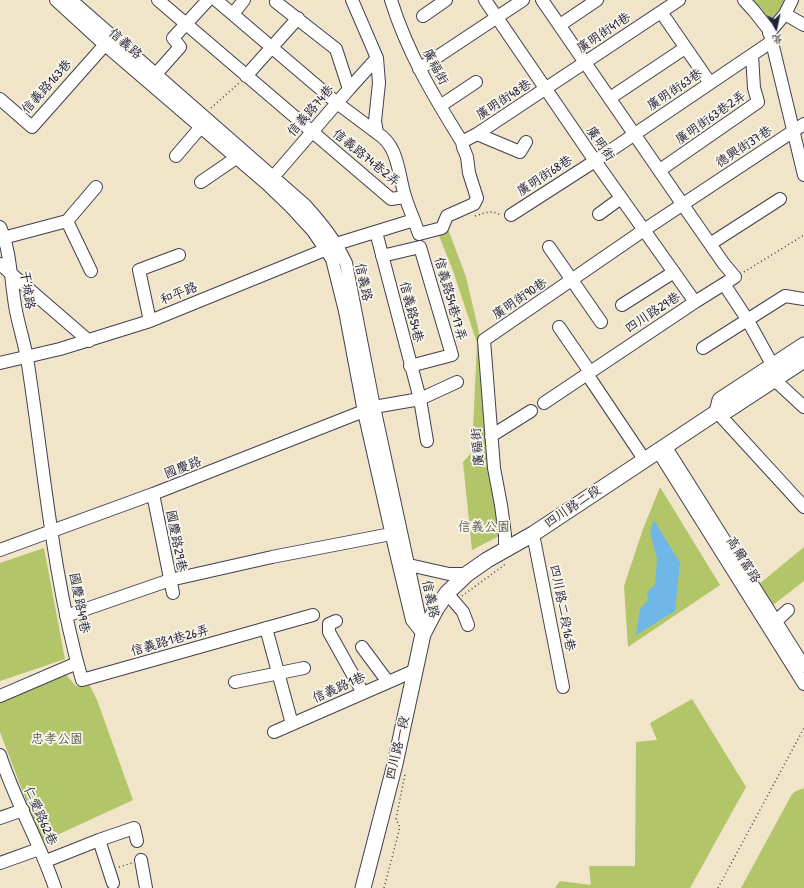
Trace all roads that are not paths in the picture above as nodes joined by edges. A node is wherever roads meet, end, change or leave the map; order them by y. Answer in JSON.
{"nodes":[{"id":1,"x":56,"y":0,"type":"edge"},
{"id":2,"x":71,"y":0,"type":"edge"},
{"id":3,"x":158,"y":0,"type":"edge"},
{"id":4,"x":208,"y":0,"type":"edge"},
{"id":5,"x":216,"y":0,"type":"edge"},
{"id":6,"x":244,"y":0,"type":"edge"},
{"id":7,"x":277,"y":0,"type":"edge"},
{"id":8,"x":352,"y":0,"type":"edge"},
{"id":9,"x":392,"y":0,"type":"edge"},
{"id":10,"x":446,"y":0,"type":"edge"},
{"id":11,"x":485,"y":0,"type":"edge"},
{"id":12,"x":523,"y":0,"type":"edge"},
{"id":13,"x":542,"y":0,"type":"edge"},
{"id":14,"x":597,"y":0,"type":"edge"},
{"id":15,"x":679,"y":0,"type":"edge"},
{"id":16,"x":744,"y":0,"type":"edge"},
{"id":17,"x":792,"y":0,"type":"edge"},
{"id":18,"x":661,"y":12,"type":"junction"},
{"id":19,"x":233,"y":14,"type":"junction"},
{"id":20,"x":786,"y":14,"type":"junction"},
{"id":21,"x":423,"y":16,"type":"dead end"},
{"id":22,"x":496,"y":17,"type":"junction"},
{"id":23,"x":298,"y":18,"type":"junction"},
{"id":24,"x":186,"y":24,"type":"junction"},
{"id":25,"x":560,"y":25,"type":"junction"},
{"id":26,"x":804,"y":25,"type":"edge"},
{"id":27,"x":770,"y":38,"type":"junction"},
{"id":28,"x":108,"y":41,"type":"junction"},
{"id":29,"x":272,"y":48,"type":"junction"},
{"id":30,"x":685,"y":48,"type":"junction"},
{"id":31,"x":752,"y":55,"type":"junction"},
{"id":32,"x":377,"y":58,"type":"junction"},
{"id":33,"x":586,"y":62,"type":"junction"},
{"id":34,"x":419,"y":69,"type":"junction"},
{"id":35,"x":156,"y":74,"type":"junction"},
{"id":36,"x":246,"y":76,"type":"junction"},
{"id":37,"x":476,"y":82,"type":"dead end"},
{"id":38,"x":710,"y":83,"type":"junction"},
{"id":39,"x":349,"y":89,"type":"junction"},
{"id":40,"x":545,"y":89,"type":"junction"},
{"id":41,"x":610,"y":98,"type":"junction"},
{"id":42,"x":0,"y":99,"type":"edge"},
{"id":43,"x":337,"y":103,"type":"junction"},
{"id":44,"x":440,"y":106,"type":"junction"},
{"id":45,"x":201,"y":122,"type":"junction"},
{"id":46,"x":804,"y":124,"type":"edge"},
{"id":47,"x":311,"y":132,"type":"junction"},
{"id":48,"x":793,"y":132,"type":"junction"},
{"id":49,"x":377,"y":133,"type":"junction"},
{"id":50,"x":477,"y":134,"type":"junction"},
{"id":51,"x":635,"y":134,"type":"junction"},
{"id":52,"x":462,"y":142,"type":"junction"},
{"id":53,"x":526,"y":142,"type":"dead end"},
{"id":54,"x":176,"y":156,"type":"dead end"},
{"id":55,"x":236,"y":158,"type":"junction"},
{"id":56,"x":595,"y":161,"type":"junction"},
{"id":57,"x":660,"y":170,"type":"junction"},
{"id":58,"x":804,"y":172,"type":"edge"},
{"id":59,"x":270,"y":181,"type":"junction"},
{"id":60,"x":201,"y":182,"type":"dead end"},
{"id":61,"x":96,"y":188,"type":"dead end"},
{"id":62,"x":405,"y":197,"type":"junction"},
{"id":63,"x":621,"y":198,"type":"junction"},
{"id":64,"x":780,"y":199,"type":"dead end"},
{"id":65,"x":683,"y":205,"type":"junction"},
{"id":66,"x":599,"y":214,"type":"dead end"},
{"id":67,"x":511,"y":215,"type":"road end"},
{"id":68,"x":414,"y":220,"type":"junction"},
{"id":69,"x":67,"y":221,"type":"junction"},
{"id":70,"x":644,"y":230,"type":"junction"},
{"id":71,"x":2,"y":232,"type":"edge"},
{"id":72,"x":376,"y":232,"type":"junction"},
{"id":73,"x":710,"y":244,"type":"junction"},
{"id":74,"x":332,"y":247,"type":"junction"},
{"id":75,"x":549,"y":247,"type":"dead end"},
{"id":76,"x":179,"y":254,"type":"dead end"},
{"id":77,"x":382,"y":256,"type":"junction"},
{"id":78,"x":0,"y":264,"type":"edge"},
{"id":79,"x":91,"y":271,"type":"dead end"},
{"id":80,"x":674,"y":272,"type":"junction"},
{"id":81,"x":10,"y":273,"type":"junction"},
{"id":82,"x":571,"y":280,"type":"junction"},
{"id":83,"x":724,"y":284,"type":"junction"},
{"id":84,"x":804,"y":299,"type":"edge"},
{"id":85,"x":695,"y":302,"type":"junction"},
{"id":86,"x":622,"y":305,"type":"dead end"},
{"id":87,"x":747,"y":319,"type":"junction"},
{"id":88,"x":150,"y":321,"type":"junction"},
{"id":89,"x":601,"y":322,"type":"dead end"},
{"id":90,"x":559,"y":327,"type":"dead end"},
{"id":91,"x":484,"y":340,"type":"joint"},
{"id":92,"x":89,"y":341,"type":"junction"},
{"id":93,"x":804,"y":345,"type":"edge"},
{"id":94,"x":703,"y":348,"type":"dead end"},
{"id":95,"x":27,"y":356,"type":"junction"},
{"id":96,"x":804,"y":360,"type":"edge"},
{"id":97,"x":0,"y":363,"type":"edge"},
{"id":98,"x":410,"y":366,"type":"junction"},
{"id":99,"x":775,"y":372,"type":"junction"},
{"id":100,"x":588,"y":373,"type":"junction"},
{"id":101,"x":457,"y":382,"type":"dead end"},
{"id":102,"x":420,"y":399,"type":"junction"},
{"id":103,"x":544,"y":403,"type":"dead end"},
{"id":104,"x":804,"y":406,"type":"edge"},
{"id":105,"x":369,"y":410,"type":"junction"},
{"id":106,"x":531,"y":411,"type":"dead end"},
{"id":107,"x":717,"y":412,"type":"junction"},
{"id":108,"x":491,"y":436,"type":"junction"},
{"id":109,"x":428,"y":441,"type":"dead end"},
{"id":110,"x":661,"y":448,"type":"junction"},
{"id":111,"x":644,"y":459,"type":"junction"},
{"id":112,"x":153,"y":494,"type":"junction"},
{"id":113,"x":804,"y":507,"type":"edge"},
{"id":114,"x":51,"y":531,"type":"junction"},
{"id":115,"x":392,"y":534,"type":"junction"},
{"id":116,"x":533,"y":534,"type":"junction"},
{"id":117,"x":395,"y":549,"type":"junction"},
{"id":118,"x":0,"y":550,"type":"edge"},
{"id":119,"x":508,"y":555,"type":"junction"},
{"id":120,"x":409,"y":565,"type":"junction"},
{"id":121,"x":467,"y":574,"type":"junction"},
{"id":122,"x":170,"y":580,"type":"junction"},
{"id":123,"x":173,"y":593,"type":"dead end"},
{"id":124,"x":450,"y":597,"type":"junction"},
{"id":125,"x":436,"y":609,"type":"joint"},
{"id":126,"x":788,"y":610,"type":"dead end"},
{"id":127,"x":313,"y":615,"type":"dead end"},
{"id":128,"x":66,"y":616,"type":"junction"},
{"id":129,"x":776,"y":621,"type":"junction"},
{"id":130,"x":336,"y":622,"type":"dead end"},
{"id":131,"x":468,"y":625,"type":"dead end"},
{"id":132,"x":266,"y":628,"type":"junction"},
{"id":133,"x":423,"y":634,"type":"junction"},
{"id":134,"x":362,"y":647,"type":"dead end"},
{"id":135,"x":77,"y":663,"type":"junction"},
{"id":136,"x":804,"y":666,"type":"edge"},
{"id":137,"x":304,"y":668,"type":"dead end"},
{"id":138,"x":416,"y":670,"type":"junction"},
{"id":139,"x":279,"y":673,"type":"junction"},
{"id":140,"x":82,"y":680,"type":"joint"},
{"id":141,"x":235,"y":682,"type":"dead end"},
{"id":142,"x":388,"y":682,"type":"junction"},
{"id":143,"x":804,"y":684,"type":"edge"},
{"id":144,"x":563,"y":687,"type":"dead end"},
{"id":145,"x":363,"y":692,"type":"junction"},
{"id":146,"x":0,"y":696,"type":"edge"},
{"id":147,"x":292,"y":724,"type":"junction"},
{"id":148,"x":274,"y":732,"type":"dead end"},
{"id":149,"x":0,"y":755,"type":"edge"},
{"id":150,"x":3,"y":776,"type":"edge"},
{"id":151,"x":23,"y":810,"type":"junction"},
{"id":152,"x":0,"y":818,"type":"edge"},
{"id":153,"x":99,"y":840,"type":"junction"},
{"id":154,"x":137,"y":841,"type":"dead end"},
{"id":155,"x":39,"y":848,"type":"junction"},
{"id":156,"x":141,"y":860,"type":"road end"},
{"id":157,"x":46,"y":861,"type":"junction"},
{"id":158,"x":0,"y":863,"type":"edge"},
{"id":159,"x":113,"y":883,"type":"dead end"},
{"id":160,"x":55,"y":888,"type":"edge"},
{"id":161,"x":146,"y":888,"type":"edge"},
{"id":162,"x":363,"y":888,"type":"edge"}],
"edges":[{"from":1,"to":28,"type":"street","name":"信義路"},
{"from":2,"to":28,"type":"street","name":"信義路"},
{"from":3,"to":24,"type":"street","name":"信義路74巷2弄"},
{"from":4,"to":24,"type":"street"},
{"from":5,"to":19,"type":"street"},
{"from":6,"to":19,"type":"street"},
{"from":7,"to":23,"type":"street"},
{"from":8,"to":32,"type":"street"},
{"from":9,"to":34,"type":"street","name":"廣福街"},
{"from":10,"to":21,"type":"street"},
{"from":11,"to":22,"type":"street","name":"廣明街"},
{"from":12,"to":22,"type":"street"},
{"from":13,"to":25,"type":"street"},
{"from":14,"to":25,"type":"street"},
{"from":15,"to":18,"type":"street","name":"廣明街41巷"},
{"from":16,"to":27,"type":"street"},
{"from":17,"to":20,"type":"street","name":"廣明街63巷"},
{"from":18,"to":30,"type":"street"},
{"from":18,"to":33,"type":"street","name":"廣明街41巷"},
{"from":19,"to":29,"type":"street"},
{"from":20,"to":26,"type":"street"},
{"from":20,"to":27,"type":"street","name":"廣明街63巷"},
{"from":22,"to":34,"type":"street"},
{"from":22,"to":40,"type":"street","name":"廣明街"},
{"from":23,"to":29,"type":"street"},
{"from":23,"to":39,"type":"street"},
{"from":24,"to":35,"type":"street"},
{"from":24,"to":36,"type":"street","name":"信義路74巷2弄"},
{"from":25,"to":33,"type":"street"},
{"from":27,"to":31,"type":"street","name":"廣明街63巷"},
{"from":27,"to":48,"type":"street"},
{"from":28,"to":35,"type":"street","name":"信義路"},
{"from":28,"to":42,"type":"street","name":"信義路163巷"},
{"from":28,"to":45,"type":"street","name":"信義路"},
{"from":29,"to":36,"type":"street"},
{"from":29,"to":43,"type":"street"},
{"from":30,"to":38,"type":"street"},
{"from":30,"to":41,"type":"street"},
{"from":31,"to":38,"type":"street","name":"廣明街63巷"},
{"from":31,"to":57,"type":"street","name":"廣明街63巷2弄"},
{"from":32,"to":39,"type":"street","name":"信義路74巷"},
{"from":32,"to":49,"type":"street"},
{"from":33,"to":40,"type":"street","name":"廣明街41巷"},
{"from":33,"to":41,"type":"street"},
{"from":34,"to":44,"type":"street","name":"廣福街"},
{"from":35,"to":45,"type":"street","name":"信義路"},
{"from":36,"to":47,"type":"street","name":"信義路74巷2弄"},
{"from":37,"to":44,"type":"street"},
{"from":38,"to":51,"type":"street","name":"廣明街63巷"},
{"from":39,"to":43,"type":"street","name":"信義路74巷"},
{"from":40,"to":50,"type":"street","name":"廣明街48巷"},
{"from":40,"to":56,"type":"street","name":"廣明街"},
{"from":41,"to":51,"type":"street"},
{"from":43,"to":47,"type":"street","name":"信義路74巷"},
{"from":43,"to":49,"type":"street"},
{"from":44,"to":52,"type":"street","name":"廣福街"},
{"from":45,"to":54,"type":"street"},
{"from":45,"to":55,"type":"street","name":"信義路"},
{"from":45,"to":59,"type":"street","name":"信義路"},
{"from":46,"to":48,"type":"street","name":"德興街37巷"},
{"from":47,"to":59,"type":"street","name":"信義路74巷"},
{"from":47,"to":62,"type":"street","name":"信義路74巷2弄"},
{"from":48,"to":58,"type":"street"},
{"from":48,"to":65,"type":"street","name":"德興街37巷"},
{"from":49,"to":62,"type":"street"},
{"from":50,"to":52,"type":"street","name":"廣明街48巷"},
{"from":50,"to":53,"type":"street","name":"廣明街48巷"},
{"from":51,"to":56,"type":"street","name":"廣明街63巷"},
{"from":51,"to":57,"type":"street"},
{"from":52,"to":68,"type":"street","name":"廣福街"},
{"from":55,"to":59,"type":"street","name":"信義路"},
{"from":55,"to":60,"type":"street"},
{"from":56,"to":63,"type":"street","name":"廣明街"},
{"from":56,"to":67,"type":"street","name":"廣明街68巷"},
{"from":57,"to":65,"type":"street"},
{"from":59,"to":74,"type":"street","name":"信義路"},
{"from":61,"to":69,"type":"street"},
{"from":62,"to":68,"type":"street"},
{"from":63,"to":66,"type":"street"},
{"from":63,"to":70,"type":"street","name":"廣明街"},
{"from":64,"to":73,"type":"street"},
{"from":65,"to":70,"type":"street","name":"廣明街90巷"},
{"from":65,"to":73,"type":"street"},
{"from":68,"to":72,"type":"street"},
{"from":69,"to":71,"type":"street"},
{"from":69,"to":79,"type":"street"},
{"from":70,"to":80,"type":"street","name":"廣明街"},
{"from":70,"to":82,"type":"street","name":"廣明街90巷"},
{"from":71,"to":81,"type":"street","name":"干城路"},
{"from":72,"to":74,"type":"street"},
{"from":72,"to":77,"type":"street","name":"信義路54巷"},
{"from":73,"to":83,"type":"street","name":"四川路29巷"},
{"from":74,"to":88,"type":"street","name":"和平路"},
{"from":74,"to":105,"type":"street","name":"信義路"},
{"from":75,"to":82,"type":"street"},
{"from":76,"to":88,"type":"street"},
{"from":77,"to":98,"type":"street","name":"信義路54巷"},
{"from":77,"to":98,"type":"street","name":"信義路54巷17弄"},
{"from":78,"to":81,"type":"street"},
{"from":80,"to":85,"type":"street","name":"廣明街"},
{"from":80,"to":86,"type":"street"},
{"from":81,"to":92,"type":"street"},
{"from":81,"to":95,"type":"street","name":"干城路"},
{"from":82,"to":89,"type":"street"},
{"from":82,"to":91,"type":"street","name":"廣明街90巷"},
{"from":83,"to":85,"type":"street","name":"四川路29巷"},
{"from":83,"to":87,"type":"street"},
{"from":84,"to":87,"type":"street"},
{"from":85,"to":100,"type":"street","name":"四川路29巷"},
{"from":87,"to":94,"type":"street"},
{"from":87,"to":99,"type":"street"},
{"from":88,"to":92,"type":"street","name":"和平路"},
{"from":90,"to":100,"type":"street"},
{"from":91,"to":108,"type":"street","name":"廣福街"},
{"from":92,"to":95,"type":"street","name":"和平路"},
{"from":93,"to":99,"type":"main road","name":"四川路二段"},
{"from":95,"to":97,"type":"street","name":"和平路"},
{"from":95,"to":114,"type":"street"},
{"from":96,"to":99,"type":"main road","name":"四川路二段"},
{"from":98,"to":102,"type":"street","name":"信義路54巷"},
{"from":99,"to":104,"type":"street"},
{"from":99,"to":107,"type":"main road","name":"四川路二段"},
{"from":100,"to":103,"type":"street","name":"四川路29巷"},
{"from":100,"to":111,"type":"street"},
{"from":101,"to":102,"type":"street","name":"國慶路"},
{"from":102,"to":105,"type":"street","name":"國慶路"},
{"from":102,"to":109,"type":"street","name":"信義路54巷"},
{"from":105,"to":112,"type":"street","name":"國慶路"},
{"from":105,"to":115,"type":"street","name":"信義路"},
{"from":105,"to":120,"type":"street","name":"信義路"},
{"from":106,"to":108,"type":"street"},
{"from":107,"to":110,"type":"main road","name":"四川路二段"},
{"from":107,"to":113,"type":"street"},
{"from":108,"to":119,"type":"street","name":"廣福街"},
{"from":110,"to":111,"type":"main road","name":"四川路二段"},
{"from":110,"to":129,"type":"street","name":"高爾富路"},
{"from":110,"to":143,"type":"street","name":"高爾富路"},
{"from":111,"to":116,"type":"main road","name":"四川路二段"},
{"from":112,"to":114,"type":"street","name":"國慶路"},
{"from":112,"to":122,"type":"street","name":"國慶路29巷"},
{"from":114,"to":118,"type":"street","name":"國慶路"},
{"from":114,"to":128,"type":"street","name":"國慶路49巷"},
{"from":115,"to":117,"type":"street","name":"信義路"},
{"from":115,"to":122,"type":"street"},
{"from":116,"to":119,"type":"main road","name":"四川路二段"},
{"from":116,"to":144,"type":"street","name":"四川路二段16巷"},
{"from":117,"to":120,"type":"street"},
{"from":117,"to":133,"type":"street","name":"信義路"},
{"from":119,"to":121,"type":"main road","name":"四川路二段"},
{"from":120,"to":121,"type":"street"},
{"from":120,"to":133,"type":"street","name":"信義路"},
{"from":121,"to":124,"type":"main road","name":"四川路二段"},
{"from":122,"to":123,"type":"street","name":"國慶路29巷"},
{"from":122,"to":128,"type":"street"},
{"from":124,"to":125,"type":"main road","name":"四川路二段"},
{"from":124,"to":131,"type":"street"},
{"from":125,"to":133,"type":"main road","name":"四川路一段"},
{"from":126,"to":129,"type":"street"},
{"from":127,"to":132,"type":"street","name":"信義路1巷26弄"},
{"from":128,"to":135,"type":"street","name":"國慶路49巷"},
{"from":129,"to":136,"type":"street","name":"高爾富路"},
{"from":130,"to":145,"type":"street"},
{"from":132,"to":139,"type":"street"},
{"from":132,"to":140,"type":"street","name":"信義路1巷26弄"},
{"from":133,"to":138,"type":"main road","name":"四川路一段"},
{"from":134,"to":142,"type":"street"},
{"from":135,"to":140,"type":"street","name":"國慶路49巷"},
{"from":135,"to":146,"type":"street"},
{"from":137,"to":139,"type":"street"},
{"from":138,"to":142,"type":"street","name":"信義路1巷"},
{"from":138,"to":162,"type":"main road","name":"四川路一段"},
{"from":139,"to":141,"type":"street"},
{"from":139,"to":147,"type":"street"},
{"from":142,"to":145,"type":"street","name":"信義路1巷"},
{"from":145,"to":147,"type":"street","name":"信義路1巷"},
{"from":147,"to":148,"type":"street","name":"信義路1巷"},
{"from":149,"to":150,"type":"street","name":"仁愛路62巷"},
{"from":150,"to":151,"type":"street","name":"仁愛路62巷"},
{"from":151,"to":152,"type":"street"},
{"from":151,"to":155,"type":"street","name":"仁愛路62巷"},
{"from":153,"to":154,"type":"street"},
{"from":153,"to":157,"type":"street"},
{"from":153,"to":159,"type":"street"},
{"from":155,"to":157,"type":"street","name":"仁愛路62巷"},
{"from":155,"to":158,"type":"street"},
{"from":156,"to":161,"type":"street"},
{"from":157,"to":160,"type":"street","name":"仁愛路62巷"}]}
